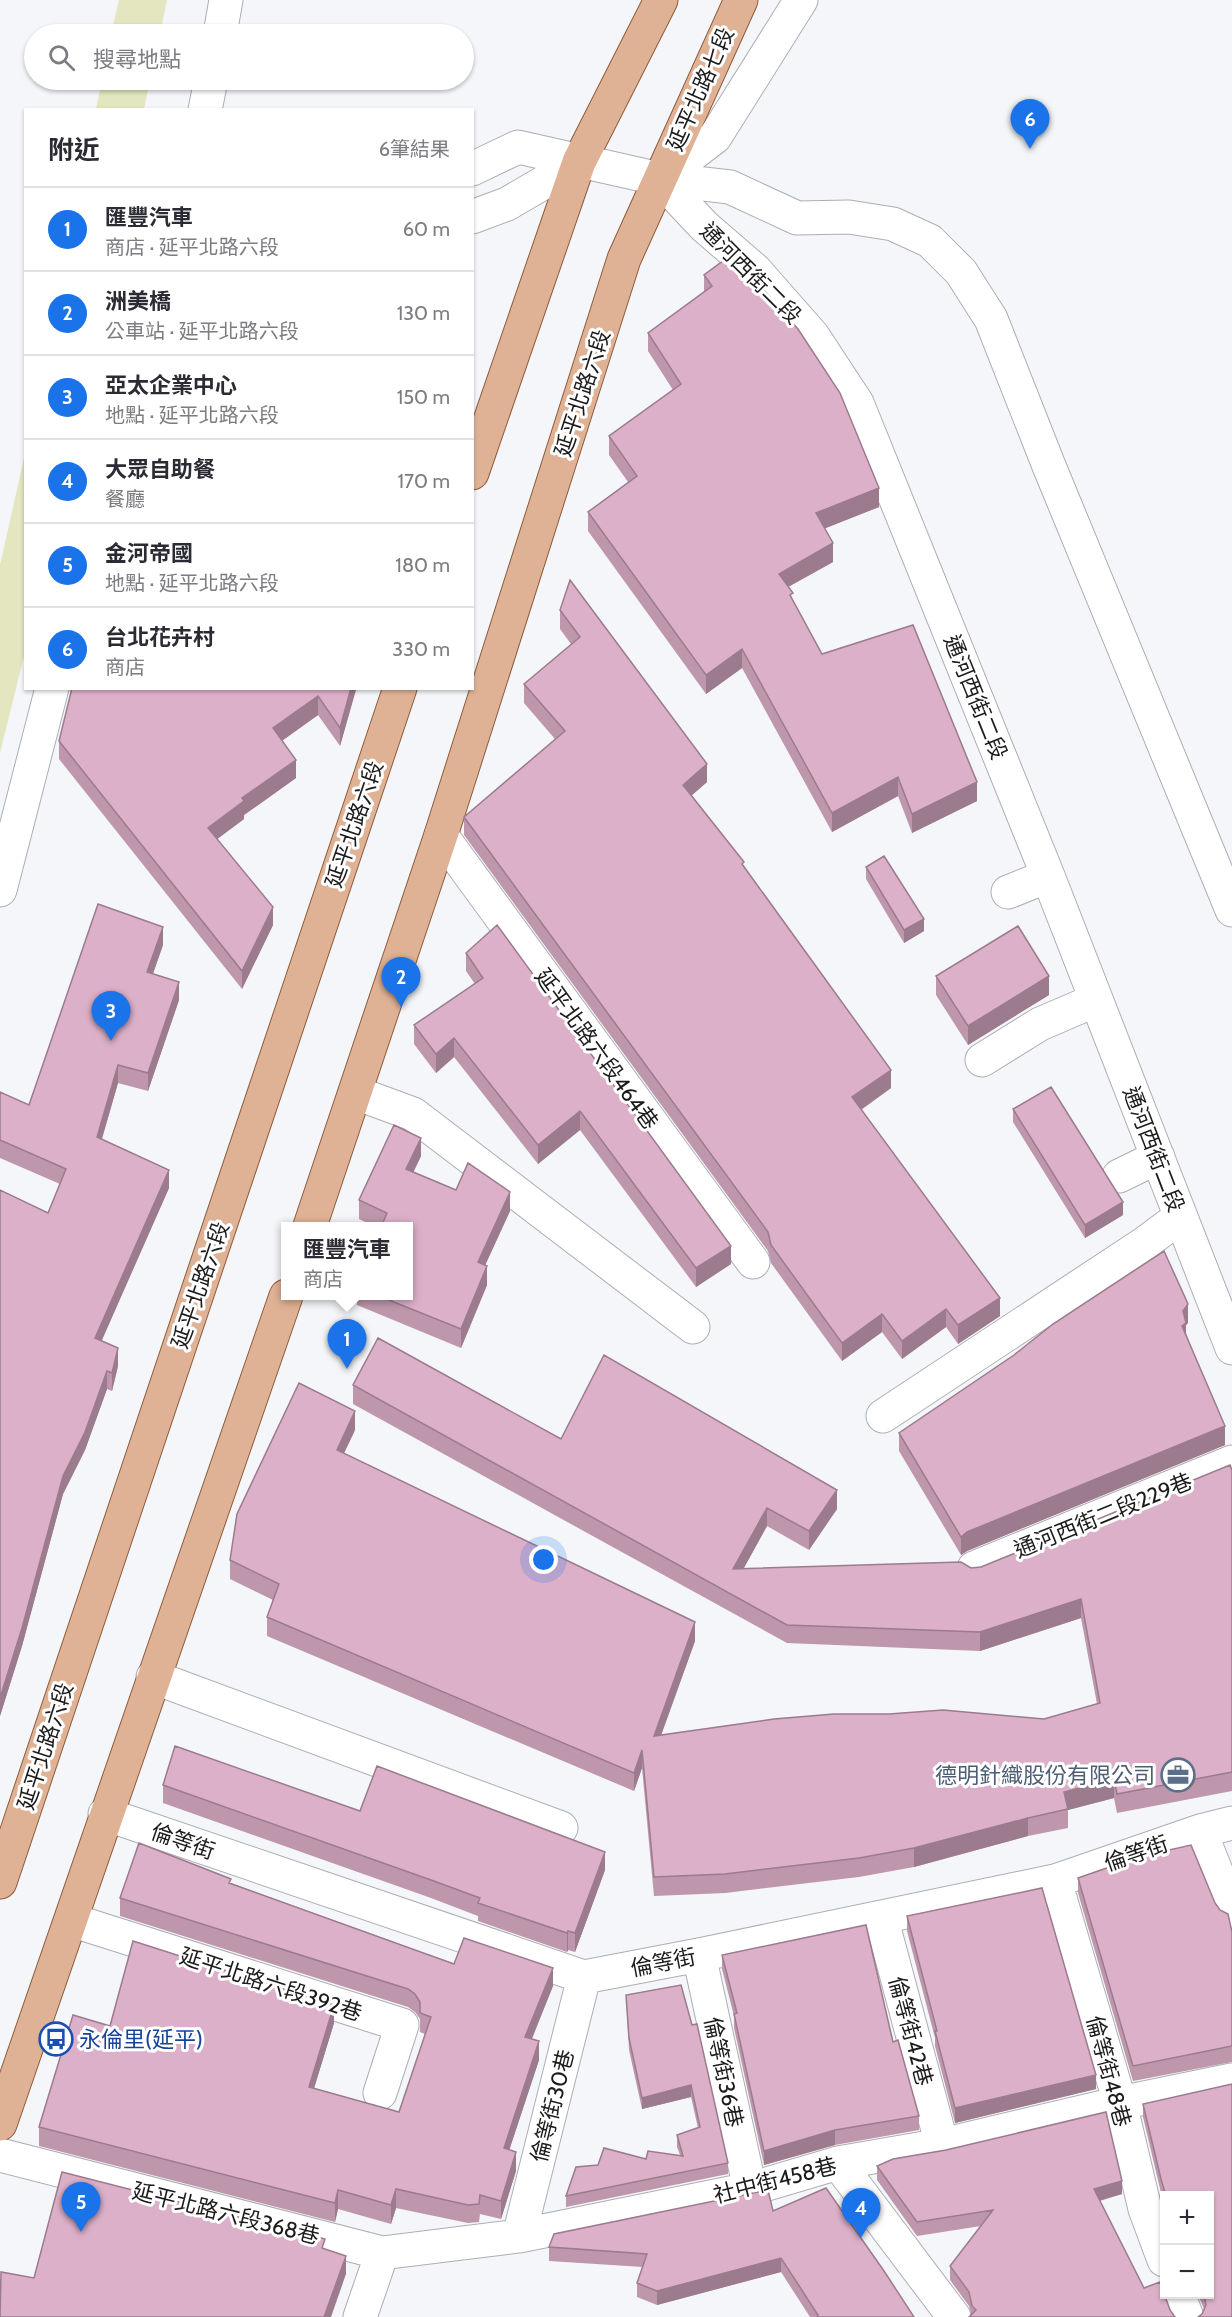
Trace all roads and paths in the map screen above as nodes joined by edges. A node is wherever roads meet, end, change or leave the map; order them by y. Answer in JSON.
{"nodes":[{"id":1,"x":226,"y":0,"type":"edge"},
{"id":2,"x":661,"y":0,"type":"edge"},
{"id":3,"x":741,"y":0,"type":"edge"},
{"id":4,"x":801,"y":0,"type":"edge"},
{"id":5,"x":222,"y":24,"type":"edge"},
{"id":6,"x":209,"y":90,"type":"edge"},
{"id":7,"x":205,"y":108,"type":"edge"},
{"id":8,"x":579,"y":162,"type":"junction"},
{"id":9,"x":474,"y":168,"type":"edge"},
{"id":10,"x":660,"y":179,"type":"junction"},
{"id":11,"x":474,"y":216,"type":"edge"},
{"id":12,"x":474,"y":467,"type":"edge"},
{"id":13,"x":51,"y":690,"type":"edge"},
{"id":14,"x":399,"y":690,"type":"edge"},
{"id":15,"x":441,"y":835,"type":"junction"},
{"id":16,"x":1048,"y":876,"type":"junction"},
{"id":17,"x":0,"y":890,"type":"edge"},
{"id":18,"x":1008,"y":892,"type":"dead end"},
{"id":19,"x":1232,"y":910,"type":"edge"},
{"id":20,"x":1096,"y":1000,"type":"junction"},
{"id":21,"x":982,"y":1060,"type":"dead end"},
{"id":22,"x":356,"y":1093,"type":"junction"},
{"id":23,"x":1158,"y":1157,"type":"junction"},
{"id":24,"x":1119,"y":1176,"type":"dead end"},
{"id":25,"x":1180,"y":1216,"type":"junction"},
{"id":26,"x":312,"y":1222,"type":"edge"},
{"id":27,"x":753,"y":1262,"type":"dead end"},
{"id":28,"x":285,"y":1300,"type":"edge"},
{"id":29,"x":693,"y":1327,"type":"dead end"},
{"id":30,"x":1232,"y":1348,"type":"edge"},
{"id":31,"x":884,"y":1416,"type":"dead end"},
{"id":32,"x":1232,"y":1462,"type":"edge"},
{"id":33,"x":974,"y":1568,"type":"edge"},
{"id":34,"x":153,"y":1677,"type":"junction"},
{"id":35,"x":105,"y":1814,"type":"junction"},
{"id":36,"x":1232,"y":1823,"type":"edge"},
{"id":37,"x":561,"y":1828,"type":"dead end"},
{"id":38,"x":1200,"y":1831,"type":"junction"},
{"id":39,"x":0,"y":1881,"type":"edge"},
{"id":40,"x":1055,"y":1881,"type":"junction"},
{"id":41,"x":1232,"y":1911,"type":"edge"},
{"id":42,"x":881,"y":1917,"type":"junction"},
{"id":43,"x":71,"y":1920,"type":"junction"},
{"id":44,"x":699,"y":1955,"type":"junction"},
{"id":45,"x":584,"y":1977,"type":"junction"},
{"id":46,"x":1232,"y":2080,"type":"edge"},
{"id":47,"x":380,"y":2093,"type":"dead end"},
{"id":48,"x":1120,"y":2103,"type":"junction"},
{"id":49,"x":0,"y":2124,"type":"edge"},
{"id":50,"x":942,"y":2145,"type":"junction"},
{"id":51,"x":0,"y":2156,"type":"edge"},
{"id":52,"x":838,"y":2163,"type":"junction"},
{"id":53,"x":750,"y":2189,"type":"junction"},
{"id":54,"x":519,"y":2236,"type":"junction"},
{"id":55,"x":1160,"y":2249,"type":"edge"},
{"id":56,"x":382,"y":2253,"type":"junction"},
{"id":57,"x":1180,"y":2299,"type":"edge"},
{"id":58,"x":360,"y":2317,"type":"edge"},
{"id":59,"x":954,"y":2317,"type":"edge"},
{"id":60,"x":1187,"y":2317,"type":"edge"}],
"edges":[{"from":1,"to":5,"type":"street"},
{"from":2,"to":8,"type":"main road"},
{"from":3,"to":10,"type":"main road","name":"延平北路七段"},
{"from":4,"to":10,"type":"street"},
{"from":6,"to":7,"type":"street"},
{"from":8,"to":9,"type":"street"},
{"from":8,"to":10,"type":"street"},
{"from":8,"to":11,"type":"street"},
{"from":8,"to":12,"type":"main road"},
{"from":10,"to":15,"type":"main road","name":"延平北路六段"},
{"from":10,"to":16,"type":"street","name":"通河西街二段"},
{"from":10,"to":19,"type":"street"},
{"from":13,"to":17,"type":"street"},
{"from":14,"to":39,"type":"main road","name":"延平北路六段"},
{"from":15,"to":22,"type":"main road","name":"延平北路六段"},
{"from":15,"to":27,"type":"street","name":"延平北路六段464巷"},
{"from":16,"to":18,"type":"street"},
{"from":16,"to":20,"type":"street","name":"通河西街二段"},
{"from":20,"to":21,"type":"street"},
{"from":20,"to":23,"type":"street","name":"通河西街二段"},
{"from":22,"to":26,"type":"main road","name":"延平北路六段"},
{"from":22,"to":29,"type":"street"},
{"from":23,"to":24,"type":"street"},
{"from":23,"to":25,"type":"street","name":"通河西街二段"},
{"from":25,"to":30,"type":"street","name":"通河西街二段"},
{"from":25,"to":31,"type":"street"},
{"from":28,"to":34,"type":"main road"},
{"from":32,"to":33,"type":"street","name":"通河西街二段229巷"},
{"from":34,"to":35,"type":"main road"},
{"from":34,"to":37,"type":"street"},
{"from":35,"to":43,"type":"main road"},
{"from":35,"to":45,"type":"street","name":"倫等街"},
{"from":36,"to":38,"type":"street","name":"倫等街"},
{"from":38,"to":40,"type":"street","name":"倫等街"},
{"from":38,"to":41,"type":"street"},
{"from":40,"to":42,"type":"street","name":"倫等街"},
{"from":40,"to":48,"type":"street","name":"倫等街48巷"},
{"from":42,"to":44,"type":"street","name":"倫等街"},
{"from":42,"to":50,"type":"street","name":"倫等街42巷"},
{"from":43,"to":47,"type":"street","name":"延平北路六段392巷"},
{"from":43,"to":49,"type":"main road"},
{"from":44,"to":45,"type":"street","name":"倫等街"},
{"from":44,"to":53,"type":"street","name":"倫等街36巷"},
{"from":45,"to":54,"type":"street","name":"倫等街30巷"},
{"from":46,"to":48,"type":"street","name":"社中街458巷"},
{"from":48,"to":50,"type":"street","name":"社中街458巷"},
{"from":48,"to":55,"type":"street","name":"倫等街48巷"},
{"from":50,"to":52,"type":"street","name":"社中街458巷"},
{"from":51,"to":56,"type":"street","name":"延平北路六段368巷"},
{"from":52,"to":53,"type":"street","name":"社中街458巷"},
{"from":52,"to":59,"type":"street"},
{"from":53,"to":54,"type":"street","name":"社中街458巷"},
{"from":54,"to":56,"type":"street","name":"社中街458巷"},
{"from":56,"to":58,"type":"street"},
{"from":57,"to":60,"type":"street"}]}
